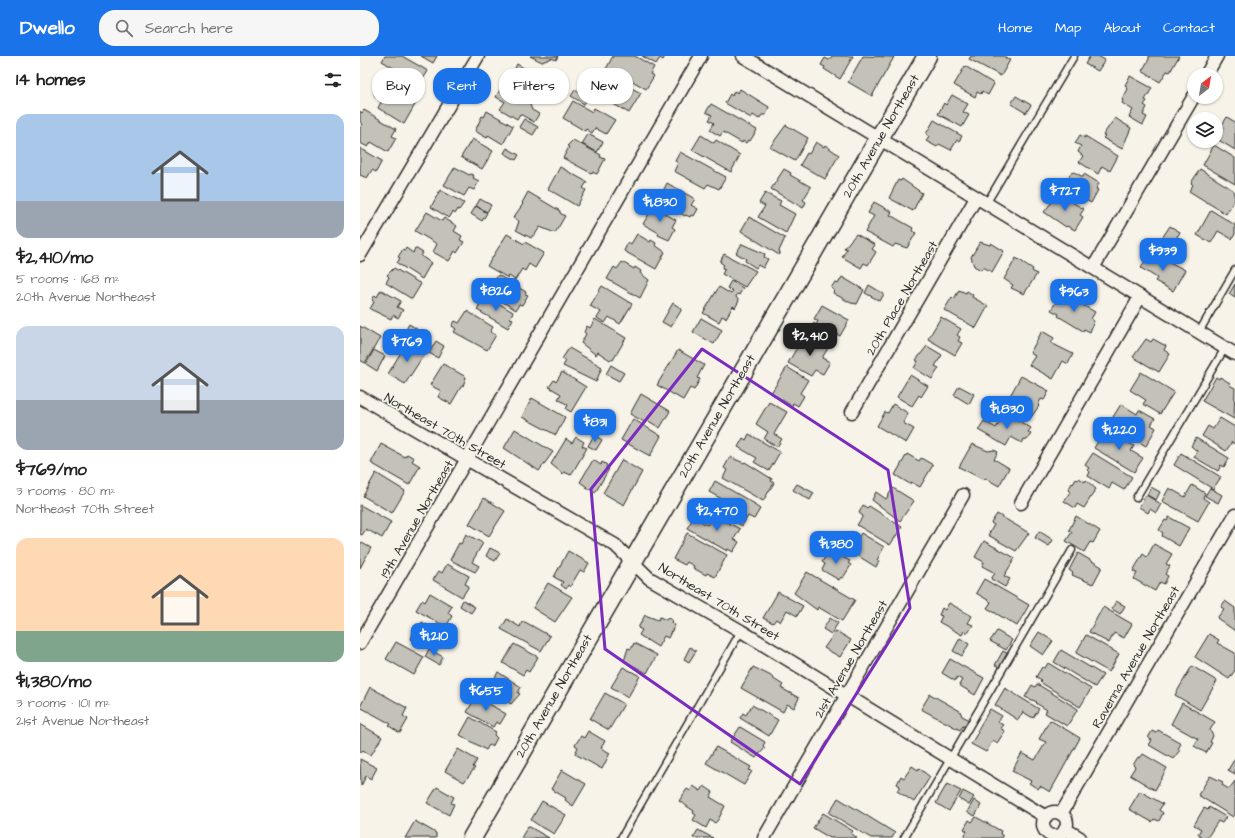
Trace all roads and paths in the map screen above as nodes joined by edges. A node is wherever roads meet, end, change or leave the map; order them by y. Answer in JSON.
{"nodes":[{"id":1,"x":478,"y":56,"type":"edge"},
{"id":2,"x":701,"y":56,"type":"edge"},
{"id":3,"x":742,"y":56,"type":"edge"},
{"id":4,"x":927,"y":56,"type":"edge"},
{"id":5,"x":1074,"y":56,"type":"edge"},
{"id":6,"x":1217,"y":56,"type":"edge"},
{"id":7,"x":1210,"y":68,"type":"edge"},
{"id":8,"x":1189,"y":104,"type":"edge"},
{"id":9,"x":879,"y":138,"type":"junction"},
{"id":10,"x":981,"y":201,"type":"junction"},
{"id":11,"x":360,"y":255,"type":"edge"},
{"id":12,"x":1093,"y":268,"type":"junction"},
{"id":13,"x":1235,"y":270,"type":"edge"},
{"id":14,"x":1140,"y":297,"type":"junction"},
{"id":15,"x":1199,"y":332,"type":"junction"},
{"id":16,"x":1230,"y":351,"type":"edge"},
{"id":17,"x":360,"y":397,"type":"edge"},
{"id":18,"x":852,"y":412,"type":"dead end"},
{"id":19,"x":468,"y":460,"type":"junction"},
{"id":20,"x":963,"y":495,"type":"dead end"},
{"id":21,"x":1136,"y":498,"type":"dead end"},
{"id":22,"x":1021,"y":503,"type":"dead end"},
{"id":23,"x":1235,"y":515,"type":"edge"},
{"id":24,"x":1072,"y":550,"type":"dead end"},
{"id":25,"x":632,"y":562,"type":"junction"},
{"id":26,"x":741,"y":631,"type":"junction"},
{"id":27,"x":360,"y":643,"type":"edge"},
{"id":28,"x":846,"y":695,"type":"junction"},
{"id":29,"x":950,"y":758,"type":"junction"},
{"id":30,"x":1061,"y":814,"type":"junction"},
{"id":31,"x":1046,"y":817,"type":"junction"},
{"id":32,"x":1065,"y":829,"type":"junction"},
{"id":33,"x":1048,"y":836,"type":"edge"},
{"id":34,"x":472,"y":838,"type":"edge"},
{"id":35,"x":621,"y":838,"type":"edge"},
{"id":36,"x":764,"y":838,"type":"edge"},
{"id":37,"x":904,"y":838,"type":"edge"},
{"id":38,"x":1080,"y":838,"type":"edge"}],
"edges":[{"from":1,"to":11,"type":"street"},
{"from":2,"to":19,"type":"street","name":"19th Avenue Northeast"},
{"from":3,"to":9,"type":"street"},
{"from":4,"to":9,"type":"street","name":"20th Avenue Northeast"},
{"from":5,"to":10,"type":"lane"},
{"from":6,"to":7,"type":"street"},
{"from":8,"to":12,"type":"street"},
{"from":9,"to":10,"type":"street"},
{"from":9,"to":25,"type":"street","name":"20th Avenue Northeast"},
{"from":10,"to":12,"type":"street"},
{"from":10,"to":18,"type":"street","name":"20th Place Northeast"},
{"from":12,"to":14,"type":"street"},
{"from":13,"to":15,"type":"lane"},
{"from":14,"to":15,"type":"street"},
{"from":14,"to":22,"type":"street"},
{"from":15,"to":16,"type":"street"},
{"from":16,"to":21,"type":"lane"},
{"from":17,"to":19,"type":"street","name":"Northeast 70th Street"},
{"from":19,"to":25,"type":"street","name":"Northeast 70th Street"},
{"from":19,"to":27,"type":"street","name":"19th Avenue Northeast"},
{"from":20,"to":28,"type":"street","name":"21st Avenue Northeast"},
{"from":23,"to":30,"type":"street","name":"Ravenna Avenue Northeast"},
{"from":24,"to":29,"type":"lane"},
{"from":25,"to":26,"type":"street","name":"Northeast 70th Street"},
{"from":25,"to":34,"type":"street","name":"20th Avenue Northeast"},
{"from":26,"to":28,"type":"street","name":"Northeast 70th Street"},
{"from":26,"to":35,"type":"lane"},
{"from":28,"to":29,"type":"street","name":"Northeast 70th Street"},
{"from":28,"to":36,"type":"street","name":"21st Avenue Northeast"},
{"from":29,"to":31,"type":"street","name":"Northeast 70th Street"},
{"from":29,"to":37,"type":"lane"},
{"from":30,"to":31,"type":"street"},
{"from":30,"to":32,"type":"street"},
{"from":31,"to":33,"type":"street"},
{"from":32,"to":33,"type":"street"},
{"from":32,"to":38,"type":"street"}]}
